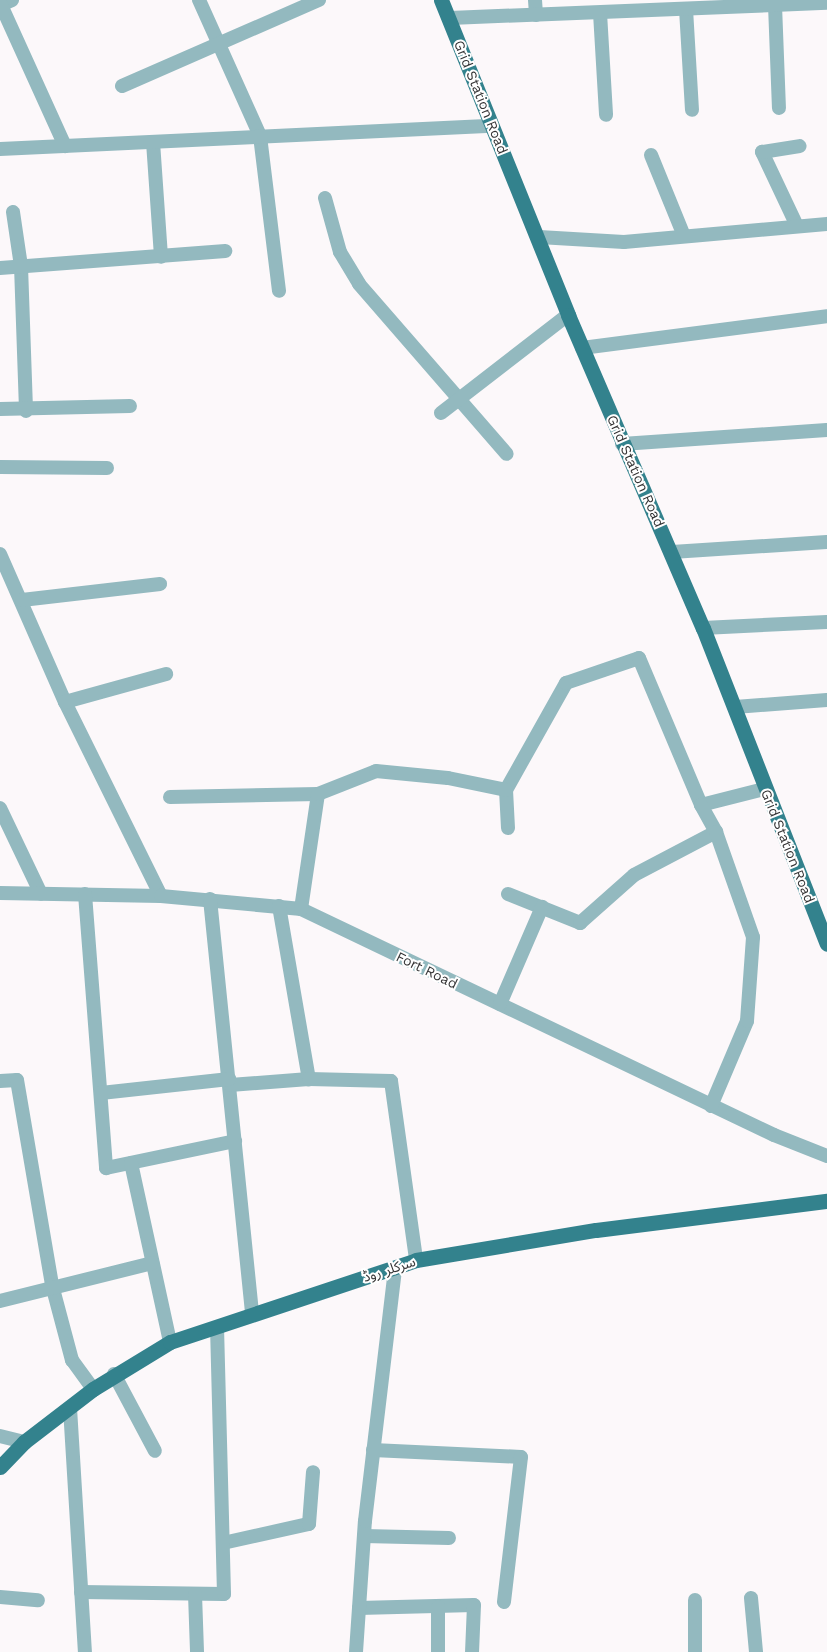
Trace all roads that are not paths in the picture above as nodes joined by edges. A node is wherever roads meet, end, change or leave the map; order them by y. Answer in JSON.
{"nodes":[{"id":1,"x":12,"y":0,"type":"edge"},
{"id":2,"x":199,"y":0,"type":"edge"},
{"id":3,"x":319,"y":0,"type":"edge"},
{"id":4,"x":441,"y":0,"type":"edge"},
{"id":5,"x":535,"y":0,"type":"edge"},
{"id":6,"x":827,"y":3,"type":"edge"},
{"id":7,"x":774,"y":5,"type":"junction"},
{"id":8,"x":686,"y":9,"type":"junction"},
{"id":9,"x":600,"y":13,"type":"junction"},
{"id":10,"x":536,"y":15,"type":"junction"},
{"id":11,"x":450,"y":18,"type":"junction"},
{"id":12,"x":217,"y":45,"type":"junction"},
{"id":13,"x":122,"y":86,"type":"dead end"},
{"id":14,"x":779,"y":108,"type":"dead end"},
{"id":15,"x":692,"y":110,"type":"dead end"},
{"id":16,"x":606,"y":115,"type":"dead end"},
{"id":17,"x":491,"y":126,"type":"junction"},
{"id":18,"x":260,"y":136,"type":"junction"},
{"id":19,"x":153,"y":142,"type":"junction"},
{"id":20,"x":65,"y":146,"type":"junction"},
{"id":21,"x":800,"y":146,"type":"dead end"},
{"id":22,"x":0,"y":149,"type":"edge"},
{"id":23,"x":651,"y":155,"type":"dead end"},
{"id":24,"x":325,"y":198,"type":"dead end"},
{"id":25,"x":13,"y":212,"type":"dead end"},
{"id":26,"x":827,"y":224,"type":"edge"},
{"id":27,"x":797,"y":226,"type":"junction"},
{"id":28,"x":684,"y":236,"type":"junction"},
{"id":29,"x":539,"y":237,"type":"junction"},
{"id":30,"x":225,"y":251,"type":"dead end"},
{"id":31,"x":161,"y":257,"type":"junction"},
{"id":32,"x":22,"y":266,"type":"junction"},
{"id":33,"x":0,"y":268,"type":"edge"},
{"id":34,"x":279,"y":292,"type":"dead end"},
{"id":35,"x":568,"y":315,"type":"junction"},
{"id":36,"x":827,"y":316,"type":"edge"},
{"id":37,"x":582,"y":348,"type":"junction"},
{"id":38,"x":462,"y":397,"type":"junction"},
{"id":39,"x":130,"y":406,"type":"dead end"},
{"id":40,"x":0,"y":409,"type":"edge"},
{"id":41,"x":26,"y":411,"type":"junction"},
{"id":42,"x":441,"y":413,"type":"dead end"},
{"id":43,"x":827,"y":430,"type":"edge"},
{"id":44,"x":622,"y":444,"type":"junction"},
{"id":45,"x":507,"y":454,"type":"dead end"},
{"id":46,"x":0,"y":467,"type":"edge"},
{"id":47,"x":107,"y":468,"type":"dead end"},
{"id":48,"x":827,"y":542,"type":"edge"},
{"id":49,"x":672,"y":552,"type":"junction"},
{"id":50,"x":0,"y":554,"type":"edge"},
{"id":51,"x":160,"y":584,"type":"dead end"},
{"id":52,"x":22,"y":600,"type":"junction"},
{"id":53,"x":827,"y":622,"type":"edge"},
{"id":54,"x":704,"y":628,"type":"junction"},
{"id":55,"x":166,"y":674,"type":"dead end"},
{"id":56,"x":827,"y":700,"type":"edge"},
{"id":57,"x":65,"y":702,"type":"junction"},
{"id":58,"x":735,"y":707,"type":"junction"},
{"id":59,"x":764,"y":789,"type":"junction"},
{"id":60,"x":506,"y":790,"type":"junction"},
{"id":61,"x":318,"y":794,"type":"junction"},
{"id":62,"x":170,"y":797,"type":"dead end"},
{"id":63,"x":701,"y":805,"type":"junction"},
{"id":64,"x":0,"y":808,"type":"edge"},
{"id":65,"x":508,"y":828,"type":"dead end"},
{"id":66,"x":716,"y":832,"type":"junction"},
{"id":67,"x":0,"y":893,"type":"edge"},
{"id":68,"x":41,"y":894,"type":"junction"},
{"id":69,"x":85,"y":894,"type":"junction"},
{"id":70,"x":508,"y":894,"type":"dead end"},
{"id":71,"x":161,"y":896,"type":"junction"},
{"id":72,"x":210,"y":899,"type":"junction"},
{"id":73,"x":279,"y":906,"type":"junction"},
{"id":74,"x":542,"y":907,"type":"junction"},
{"id":75,"x":301,"y":909,"type":"junction"},
{"id":76,"x":827,"y":944,"type":"edge"},
{"id":77,"x":500,"y":1004,"type":"junction"},
{"id":78,"x":309,"y":1080,"type":"junction"},
{"id":79,"x":0,"y":1082,"type":"edge"},
{"id":80,"x":229,"y":1082,"type":"junction"},
{"id":81,"x":101,"y":1093,"type":"junction"},
{"id":82,"x":711,"y":1106,"type":"junction"},
{"id":83,"x":235,"y":1141,"type":"junction"},
{"id":84,"x":827,"y":1156,"type":"edge"},
{"id":85,"x":131,"y":1163,"type":"junction"},
{"id":86,"x":827,"y":1202,"type":"edge"},
{"id":87,"x":416,"y":1260,"type":"junction"},
{"id":88,"x":152,"y":1263,"type":"junction"},
{"id":89,"x":395,"y":1268,"type":"junction"},
{"id":90,"x":52,"y":1285,"type":"junction"},
{"id":91,"x":0,"y":1301,"type":"edge"},
{"id":92,"x":252,"y":1313,"type":"junction"},
{"id":93,"x":217,"y":1328,"type":"junction"},
{"id":94,"x":170,"y":1342,"type":"junction"},
{"id":95,"x":114,"y":1374,"type":"junction"},
{"id":96,"x":93,"y":1389,"type":"junction"},
{"id":97,"x":70,"y":1408,"type":"junction"},
{"id":98,"x":0,"y":1436,"type":"edge"},
{"id":99,"x":24,"y":1442,"type":"junction"},
{"id":100,"x":373,"y":1450,"type":"junction"},
{"id":101,"x":155,"y":1451,"type":"dead end"},
{"id":102,"x":0,"y":1467,"type":"edge"},
{"id":103,"x":313,"y":1472,"type":"dead end"},
{"id":104,"x":364,"y":1536,"type":"junction"},
{"id":105,"x":449,"y":1538,"type":"dead end"},
{"id":106,"x":223,"y":1543,"type":"junction"},
{"id":107,"x":81,"y":1592,"type":"junction"},
{"id":108,"x":195,"y":1594,"type":"junction"},
{"id":109,"x":0,"y":1597,"type":"edge"},
{"id":110,"x":751,"y":1598,"type":"dead end"},
{"id":111,"x":38,"y":1600,"type":"dead end"},
{"id":112,"x":695,"y":1600,"type":"dead end"},
{"id":113,"x":504,"y":1602,"type":"dead end"},
{"id":114,"x":359,"y":1608,"type":"junction"},
{"id":115,"x":438,"y":1608,"type":"junction"},
{"id":116,"x":86,"y":1652,"type":"edge"},
{"id":117,"x":197,"y":1652,"type":"edge"},
{"id":118,"x":356,"y":1652,"type":"edge"},
{"id":119,"x":438,"y":1652,"type":"edge"},
{"id":120,"x":472,"y":1652,"type":"edge"},
{"id":121,"x":695,"y":1652,"type":"edge"},
{"id":122,"x":756,"y":1652,"type":"edge"}],
"edges":[{"from":1,"to":20,"type":"street"},
{"from":2,"to":12,"type":"street"},
{"from":3,"to":12,"type":"street"},
{"from":4,"to":11,"type":"main road","name":"Grid Station Road"},
{"from":5,"to":10,"type":"street"},
{"from":6,"to":7,"type":"street"},
{"from":7,"to":8,"type":"street"},
{"from":7,"to":14,"type":"street"},
{"from":8,"to":9,"type":"street"},
{"from":8,"to":15,"type":"street"},
{"from":9,"to":10,"type":"street"},
{"from":9,"to":16,"type":"street"},
{"from":10,"to":11,"type":"street"},
{"from":11,"to":17,"type":"main road","name":"Grid Station Road"},
{"from":12,"to":13,"type":"street"},
{"from":12,"to":18,"type":"street"},
{"from":17,"to":18,"type":"street"},
{"from":17,"to":29,"type":"main road","name":"Grid Station Road"},
{"from":18,"to":19,"type":"street"},
{"from":18,"to":34,"type":"street"},
{"from":19,"to":20,"type":"street"},
{"from":19,"to":31,"type":"street"},
{"from":20,"to":22,"type":"street"},
{"from":21,"to":27,"type":"street"},
{"from":23,"to":28,"type":"street"},
{"from":24,"to":38,"type":"street"},
{"from":25,"to":32,"type":"street"},
{"from":26,"to":27,"type":"street"},
{"from":27,"to":28,"type":"street"},
{"from":28,"to":29,"type":"street"},
{"from":29,"to":35,"type":"main road","name":"Grid Station Road"},
{"from":30,"to":31,"type":"street"},
{"from":31,"to":32,"type":"street"},
{"from":32,"to":33,"type":"street"},
{"from":32,"to":41,"type":"street"},
{"from":35,"to":37,"type":"main road","name":"Grid Station Road"},
{"from":35,"to":38,"type":"street"},
{"from":36,"to":37,"type":"street"},
{"from":37,"to":44,"type":"main road","name":"Grid Station Road"},
{"from":38,"to":42,"type":"street"},
{"from":38,"to":45,"type":"street"},
{"from":39,"to":41,"type":"street"},
{"from":40,"to":41,"type":"street"},
{"from":43,"to":44,"type":"street"},
{"from":44,"to":49,"type":"main road","name":"Grid Station Road"},
{"from":46,"to":47,"type":"street"},
{"from":48,"to":49,"type":"street"},
{"from":49,"to":54,"type":"main road","name":"Grid Station Road"},
{"from":50,"to":52,"type":"street"},
{"from":51,"to":52,"type":"street"},
{"from":52,"to":57,"type":"street"},
{"from":53,"to":54,"type":"street"},
{"from":54,"to":58,"type":"main road","name":"Grid Station Road"},
{"from":55,"to":57,"type":"street"},
{"from":56,"to":58,"type":"street"},
{"from":57,"to":71,"type":"street"},
{"from":58,"to":59,"type":"main road","name":"Grid Station Road"},
{"from":59,"to":63,"type":"street"},
{"from":59,"to":76,"type":"main road","name":"Grid Station Road"},
{"from":60,"to":61,"type":"street"},
{"from":60,"to":63,"type":"street"},
{"from":60,"to":65,"type":"street"},
{"from":61,"to":62,"type":"street"},
{"from":61,"to":75,"type":"street"},
{"from":63,"to":66,"type":"street"},
{"from":64,"to":68,"type":"street"},
{"from":66,"to":74,"type":"street"},
{"from":66,"to":82,"type":"street"},
{"from":67,"to":68,"type":"street","name":"Fort Road"},
{"from":68,"to":69,"type":"street","name":"Fort Road"},
{"from":69,"to":71,"type":"street","name":"Fort Road"},
{"from":69,"to":81,"type":"street"},
{"from":70,"to":74,"type":"street"},
{"from":71,"to":72,"type":"street","name":"Fort Road"},
{"from":72,"to":73,"type":"street","name":"Fort Road"},
{"from":72,"to":80,"type":"street"},
{"from":73,"to":75,"type":"street","name":"Fort Road"},
{"from":73,"to":78,"type":"street"},
{"from":74,"to":77,"type":"street"},
{"from":75,"to":77,"type":"street","name":"Fort Road"},
{"from":77,"to":82,"type":"street","name":"Fort Road"},
{"from":78,"to":80,"type":"street"},
{"from":78,"to":87,"type":"street"},
{"from":79,"to":90,"type":"street"},
{"from":80,"to":81,"type":"street"},
{"from":80,"to":83,"type":"street"},
{"from":81,"to":85,"type":"street"},
{"from":82,"to":84,"type":"street","name":"Fort Road"},
{"from":83,"to":85,"type":"street"},
{"from":83,"to":92,"type":"street"},
{"from":85,"to":88,"type":"street"},
{"from":86,"to":87,"type":"main road","name":"سرکلر روڈ"},
{"from":87,"to":89,"type":"main road","name":"سرکلر روڈ"},
{"from":88,"to":90,"type":"street"},
{"from":88,"to":94,"type":"street"},
{"from":89,"to":92,"type":"main road","name":"سرکلر روڈ"},
{"from":89,"to":100,"type":"street"},
{"from":90,"to":91,"type":"street"},
{"from":90,"to":96,"type":"street"},
{"from":92,"to":93,"type":"main road","name":"سرکلر روڈ"},
{"from":93,"to":94,"type":"main road","name":"سرکلر روڈ"},
{"from":93,"to":106,"type":"street"},
{"from":94,"to":95,"type":"main road","name":"سرکلر روڈ"},
{"from":95,"to":96,"type":"main road","name":"سرکلر روڈ"},
{"from":95,"to":101,"type":"street"},
{"from":96,"to":97,"type":"main road","name":"سرکلر روڈ"},
{"from":97,"to":99,"type":"main road","name":"سرکلر روڈ"},
{"from":97,"to":107,"type":"street"},
{"from":98,"to":99,"type":"street"},
{"from":99,"to":102,"type":"main road","name":"سرکلر روڈ"},
{"from":100,"to":104,"type":"street"},
{"from":100,"to":113,"type":"street"},
{"from":103,"to":106,"type":"street"},
{"from":104,"to":105,"type":"street"},
{"from":104,"to":114,"type":"street"},
{"from":106,"to":108,"type":"street"},
{"from":107,"to":108,"type":"street"},
{"from":107,"to":116,"type":"street"},
{"from":108,"to":117,"type":"street"},
{"from":109,"to":111,"type":"street"},
{"from":110,"to":122,"type":"street"},
{"from":112,"to":121,"type":"street"},
{"from":114,"to":115,"type":"street"},
{"from":114,"to":118,"type":"street"},
{"from":115,"to":119,"type":"street"},
{"from":115,"to":120,"type":"street"}]}
